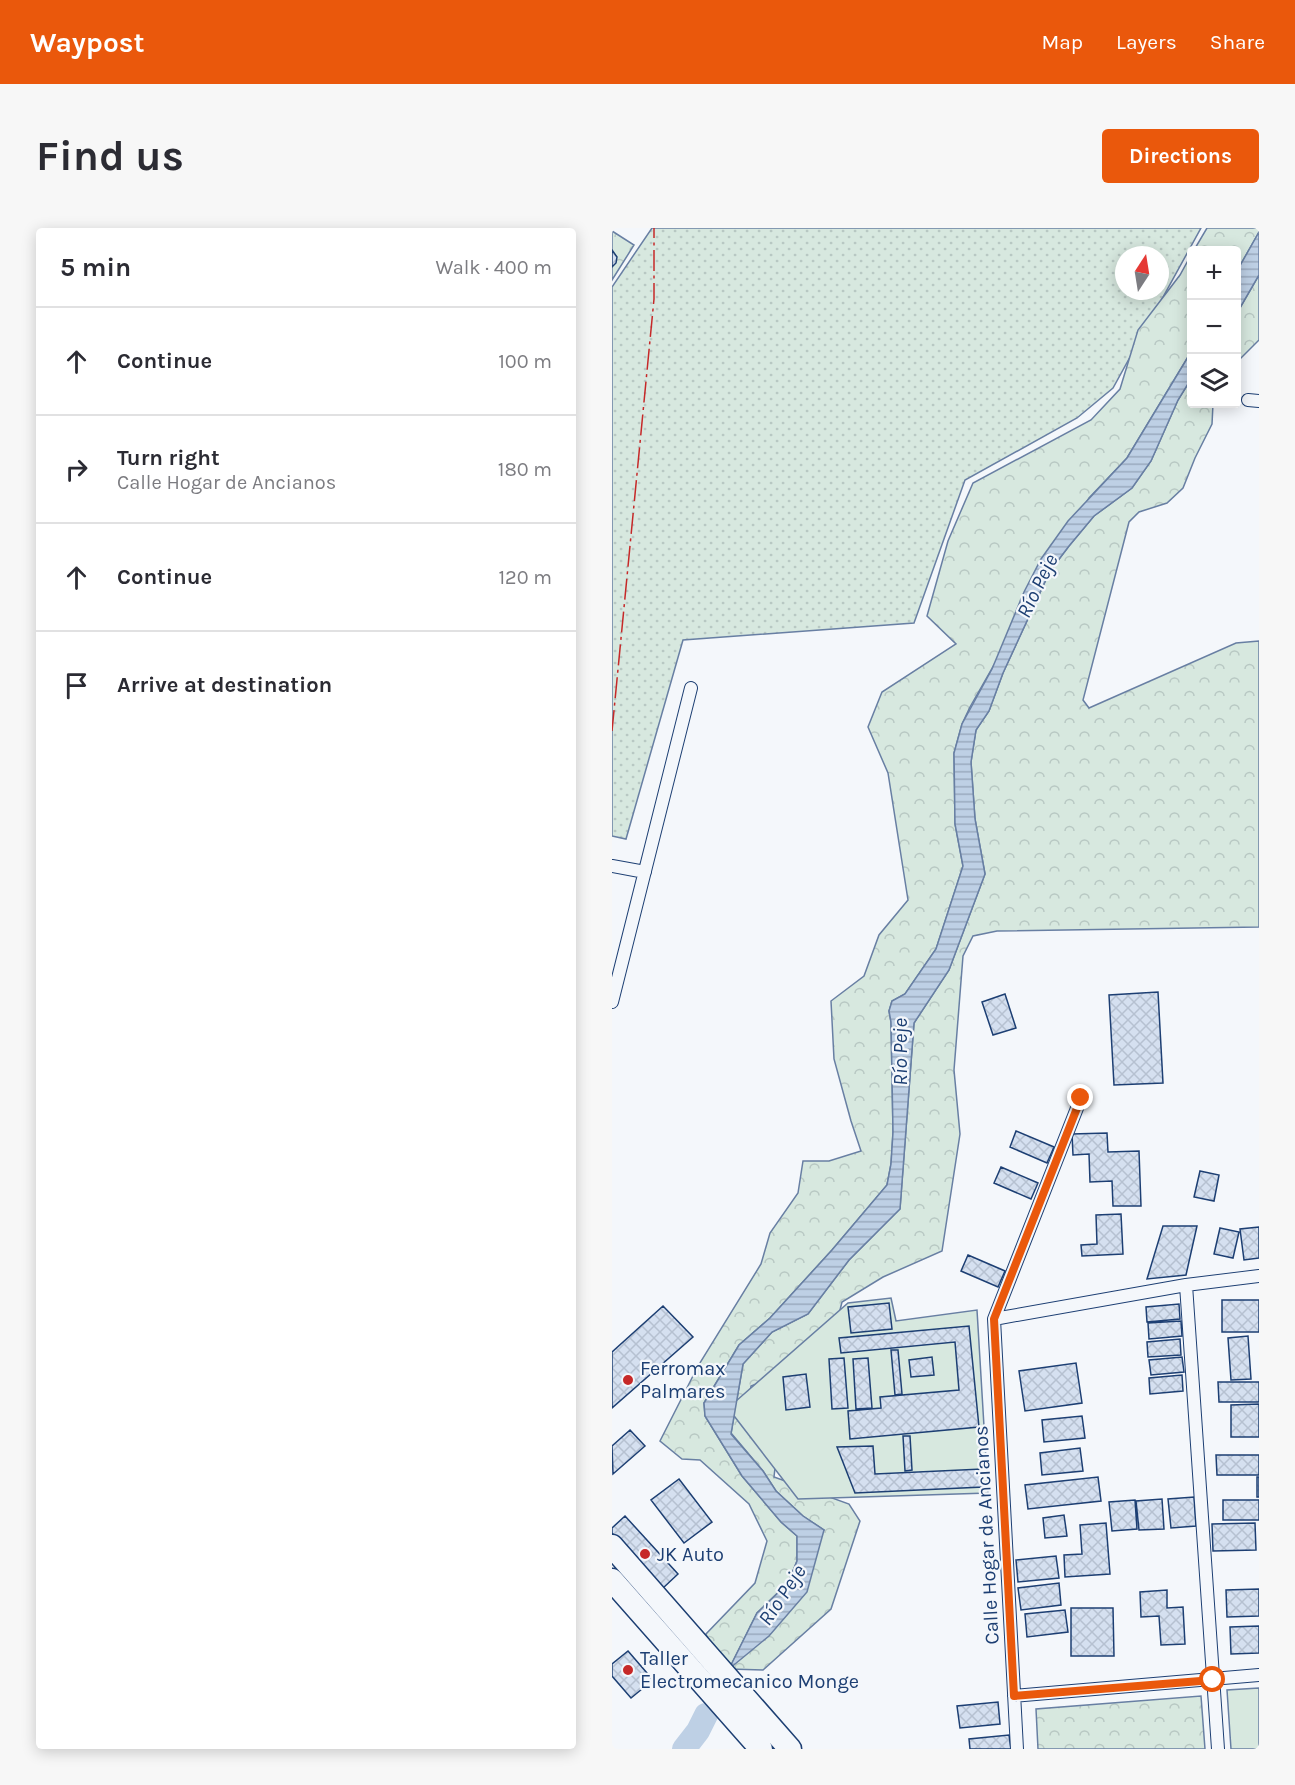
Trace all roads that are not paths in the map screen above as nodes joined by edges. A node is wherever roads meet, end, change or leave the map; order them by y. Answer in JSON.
{"nodes":[{"id":1,"x":692,"y":688,"type":"dead end"},
{"id":2,"x":612,"y":866,"type":"edge"},
{"id":3,"x":645,"y":872,"type":"junction"},
{"id":4,"x":612,"y":1002,"type":"edge"},
{"id":5,"x":1081,"y":1098,"type":"dead end"},
{"id":6,"x":1259,"y":1276,"type":"edge"},
{"id":7,"x":1186,"y":1285,"type":"junction"},
{"id":8,"x":994,"y":1319,"type":"junction"},
{"id":9,"x":613,"y":1551,"type":"edge"},
{"id":10,"x":612,"y":1581,"type":"edge"},
{"id":11,"x":1259,"y":1675,"type":"edge"},
{"id":12,"x":1213,"y":1680,"type":"junction"},
{"id":13,"x":1014,"y":1696,"type":"junction"},
{"id":14,"x":760,"y":1749,"type":"edge"},
{"id":15,"x":790,"y":1749,"type":"edge"},
{"id":16,"x":1017,"y":1749,"type":"edge"},
{"id":17,"x":1218,"y":1749,"type":"edge"}],
"edges":[{"from":1,"to":3,"type":"street"},
{"from":2,"to":3,"type":"street"},
{"from":3,"to":4,"type":"street"},
{"from":5,"to":8,"type":"street"},
{"from":6,"to":7,"type":"street"},
{"from":7,"to":8,"type":"street"},
{"from":7,"to":12,"type":"street"},
{"from":8,"to":13,"type":"street","name":"Calle Hogar de Ancianos"},
{"from":9,"to":15,"type":"highway"},
{"from":10,"to":14,"type":"highway"},
{"from":11,"to":12,"type":"street"},
{"from":12,"to":13,"type":"street"},
{"from":12,"to":17,"type":"street"},
{"from":13,"to":16,"type":"street","name":"Calle Hogar de Ancianos"}]}
